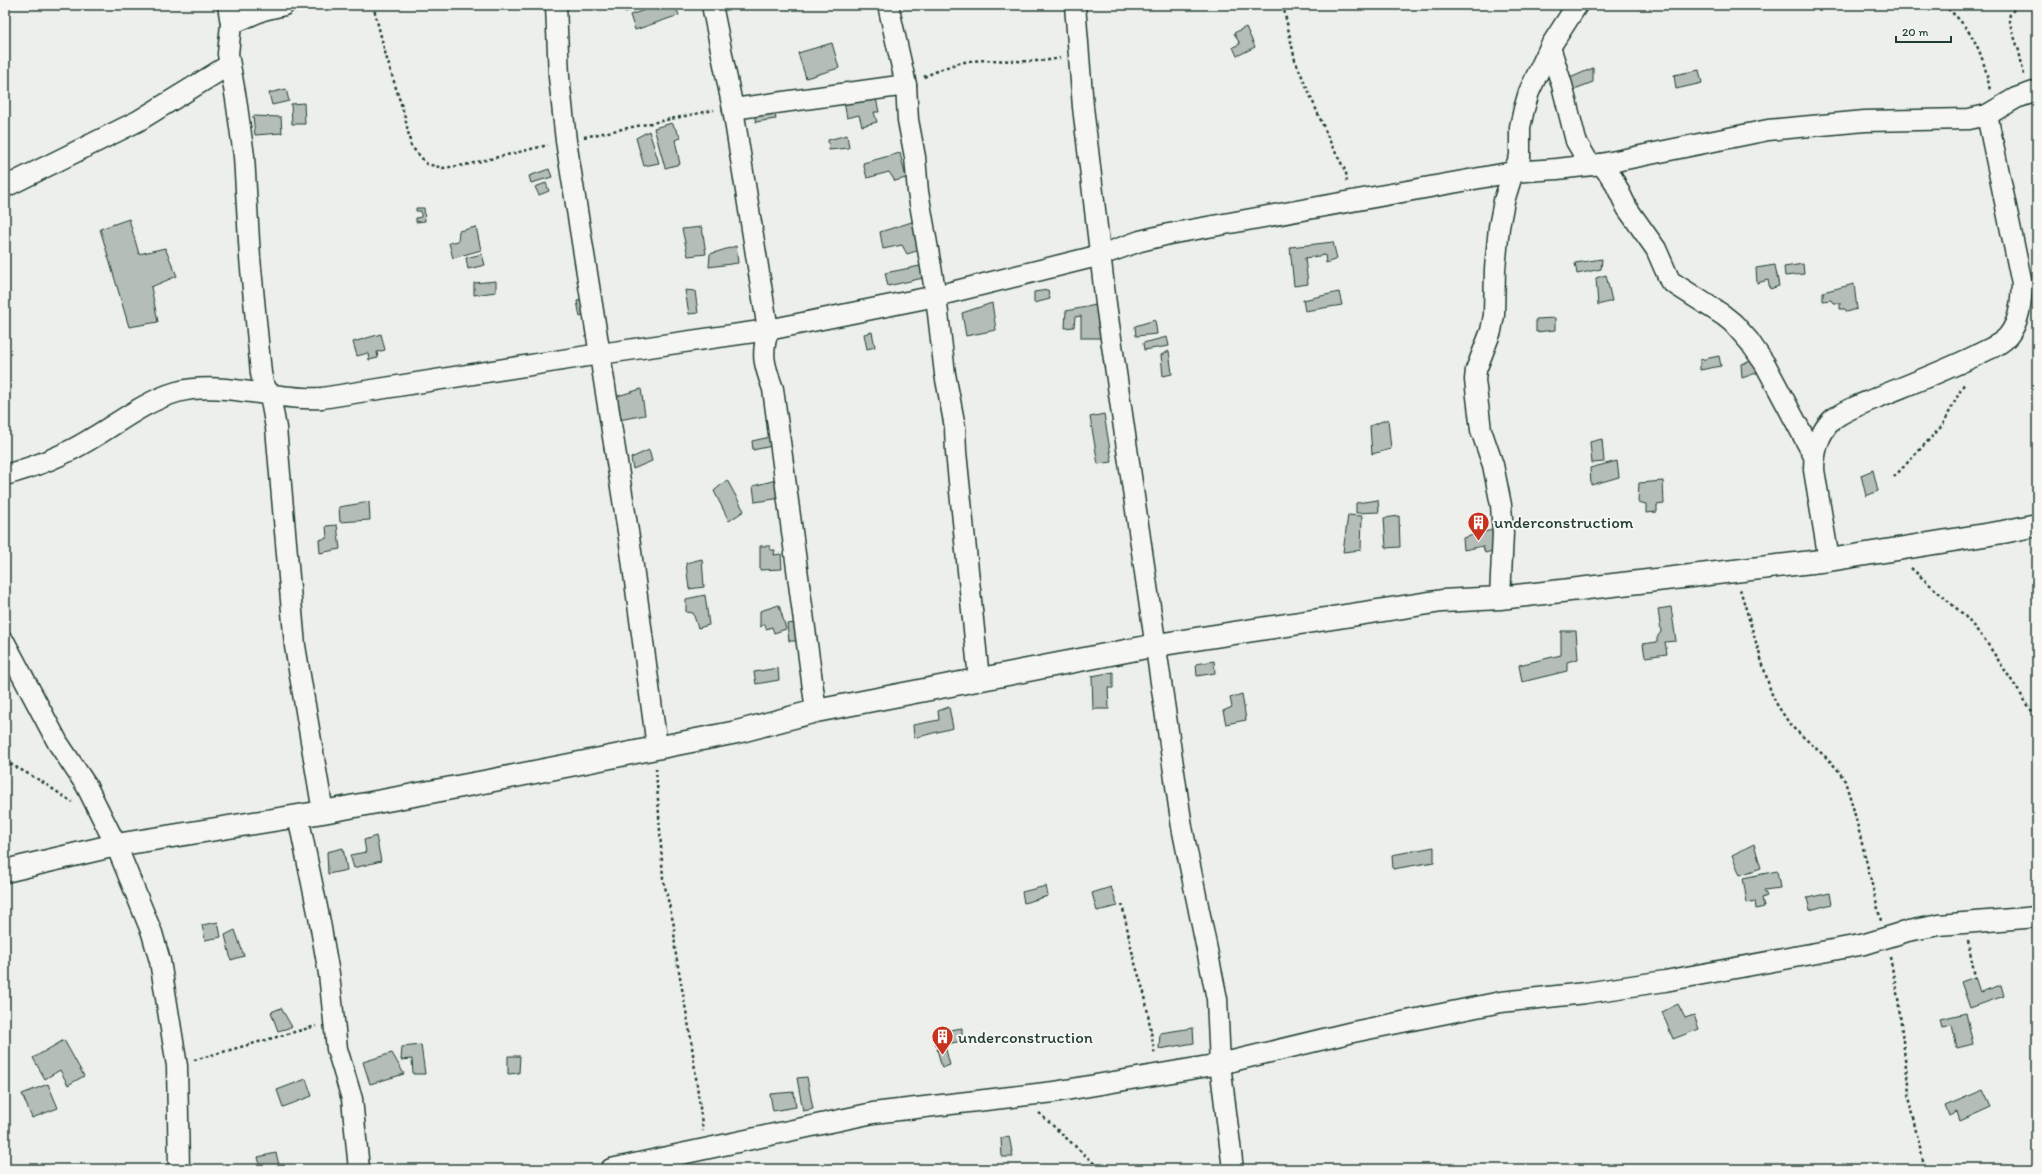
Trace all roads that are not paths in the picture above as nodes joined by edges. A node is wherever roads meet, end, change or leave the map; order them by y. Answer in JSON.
{"nodes":[{"id":1,"x":284,"y":5,"type":"edge"},
{"id":2,"x":556,"y":5,"type":"edge"},
{"id":3,"x":712,"y":5,"type":"edge"},
{"id":4,"x":888,"y":5,"type":"edge"},
{"id":5,"x":1075,"y":5,"type":"edge"},
{"id":6,"x":1577,"y":5,"type":"edge"},
{"id":7,"x":230,"y":14,"type":"edge"},
{"id":8,"x":1550,"y":47,"type":"junction"},
{"id":9,"x":228,"y":65,"type":"junction"},
{"id":10,"x":906,"y":85,"type":"junction"},
{"id":11,"x":2032,"y":92,"type":"edge"},
{"id":12,"x":732,"y":107,"type":"junction"},
{"id":13,"x":1987,"y":115,"type":"junction"},
{"id":14,"x":1595,"y":164,"type":"junction"},
{"id":15,"x":1513,"y":172,"type":"junction"},
{"id":16,"x":5,"y":187,"type":"edge"},
{"id":17,"x":1101,"y":255,"type":"junction"},
{"id":18,"x":936,"y":296,"type":"junction"},
{"id":19,"x":768,"y":330,"type":"junction"},
{"id":20,"x":600,"y":354,"type":"junction"},
{"id":21,"x":270,"y":395,"type":"junction"},
{"id":22,"x":1814,"y":456,"type":"junction"},
{"id":23,"x":5,"y":475,"type":"edge"},
{"id":24,"x":2037,"y":525,"type":"edge"},
{"id":25,"x":1829,"y":560,"type":"junction"},
{"id":26,"x":1500,"y":598,"type":"junction"},
{"id":27,"x":5,"y":643,"type":"edge"},
{"id":28,"x":1157,"y":645,"type":"junction"},
{"id":29,"x":979,"y":679,"type":"junction"},
{"id":30,"x":816,"y":712,"type":"junction"},
{"id":31,"x":656,"y":747,"type":"junction"},
{"id":32,"x":323,"y":812,"type":"junction"},
{"id":33,"x":298,"y":816,"type":"junction"},
{"id":34,"x":116,"y":845,"type":"junction"},
{"id":35,"x":5,"y":871,"type":"edge"},
{"id":36,"x":2037,"y":917,"type":"edge"},
{"id":37,"x":1220,"y":1064,"type":"junction"},
{"id":38,"x":179,"y":1169,"type":"edge"},
{"id":39,"x":359,"y":1169,"type":"edge"},
{"id":40,"x":611,"y":1169,"type":"edge"},
{"id":41,"x":1233,"y":1169,"type":"edge"}],
"edges":[{"from":1,"to":7,"type":"street"},
{"from":2,"to":20,"type":"street"},
{"from":3,"to":12,"type":"street"},
{"from":4,"to":10,"type":"street"},
{"from":5,"to":17,"type":"street"},
{"from":6,"to":8,"type":"street"},
{"from":7,"to":9,"type":"street"},
{"from":8,"to":14,"type":"street"},
{"from":8,"to":15,"type":"street"},
{"from":9,"to":16,"type":"street"},
{"from":9,"to":21,"type":"street"},
{"from":10,"to":12,"type":"street"},
{"from":10,"to":18,"type":"street"},
{"from":11,"to":13,"type":"street"},
{"from":12,"to":19,"type":"street"},
{"from":13,"to":14,"type":"street"},
{"from":13,"to":22,"type":"street"},
{"from":14,"to":15,"type":"street"},
{"from":14,"to":22,"type":"street"},
{"from":15,"to":17,"type":"street"},
{"from":15,"to":26,"type":"street"},
{"from":17,"to":18,"type":"street"},
{"from":17,"to":28,"type":"street"},
{"from":18,"to":19,"type":"street"},
{"from":18,"to":29,"type":"street"},
{"from":19,"to":20,"type":"street"},
{"from":19,"to":30,"type":"street"},
{"from":20,"to":21,"type":"street"},
{"from":20,"to":31,"type":"street"},
{"from":21,"to":23,"type":"street"},
{"from":21,"to":32,"type":"street"},
{"from":22,"to":25,"type":"street"},
{"from":24,"to":25,"type":"street"},
{"from":25,"to":26,"type":"street"},
{"from":26,"to":28,"type":"street"},
{"from":27,"to":34,"type":"street"},
{"from":28,"to":29,"type":"street"},
{"from":28,"to":37,"type":"street"},
{"from":29,"to":30,"type":"street"},
{"from":30,"to":31,"type":"street"},
{"from":31,"to":32,"type":"street"},
{"from":32,"to":33,"type":"street"},
{"from":33,"to":34,"type":"street"},
{"from":33,"to":39,"type":"street"},
{"from":34,"to":35,"type":"street"},
{"from":34,"to":38,"type":"street"},
{"from":36,"to":37,"type":"street"},
{"from":37,"to":40,"type":"street"},
{"from":37,"to":41,"type":"street"}]}
